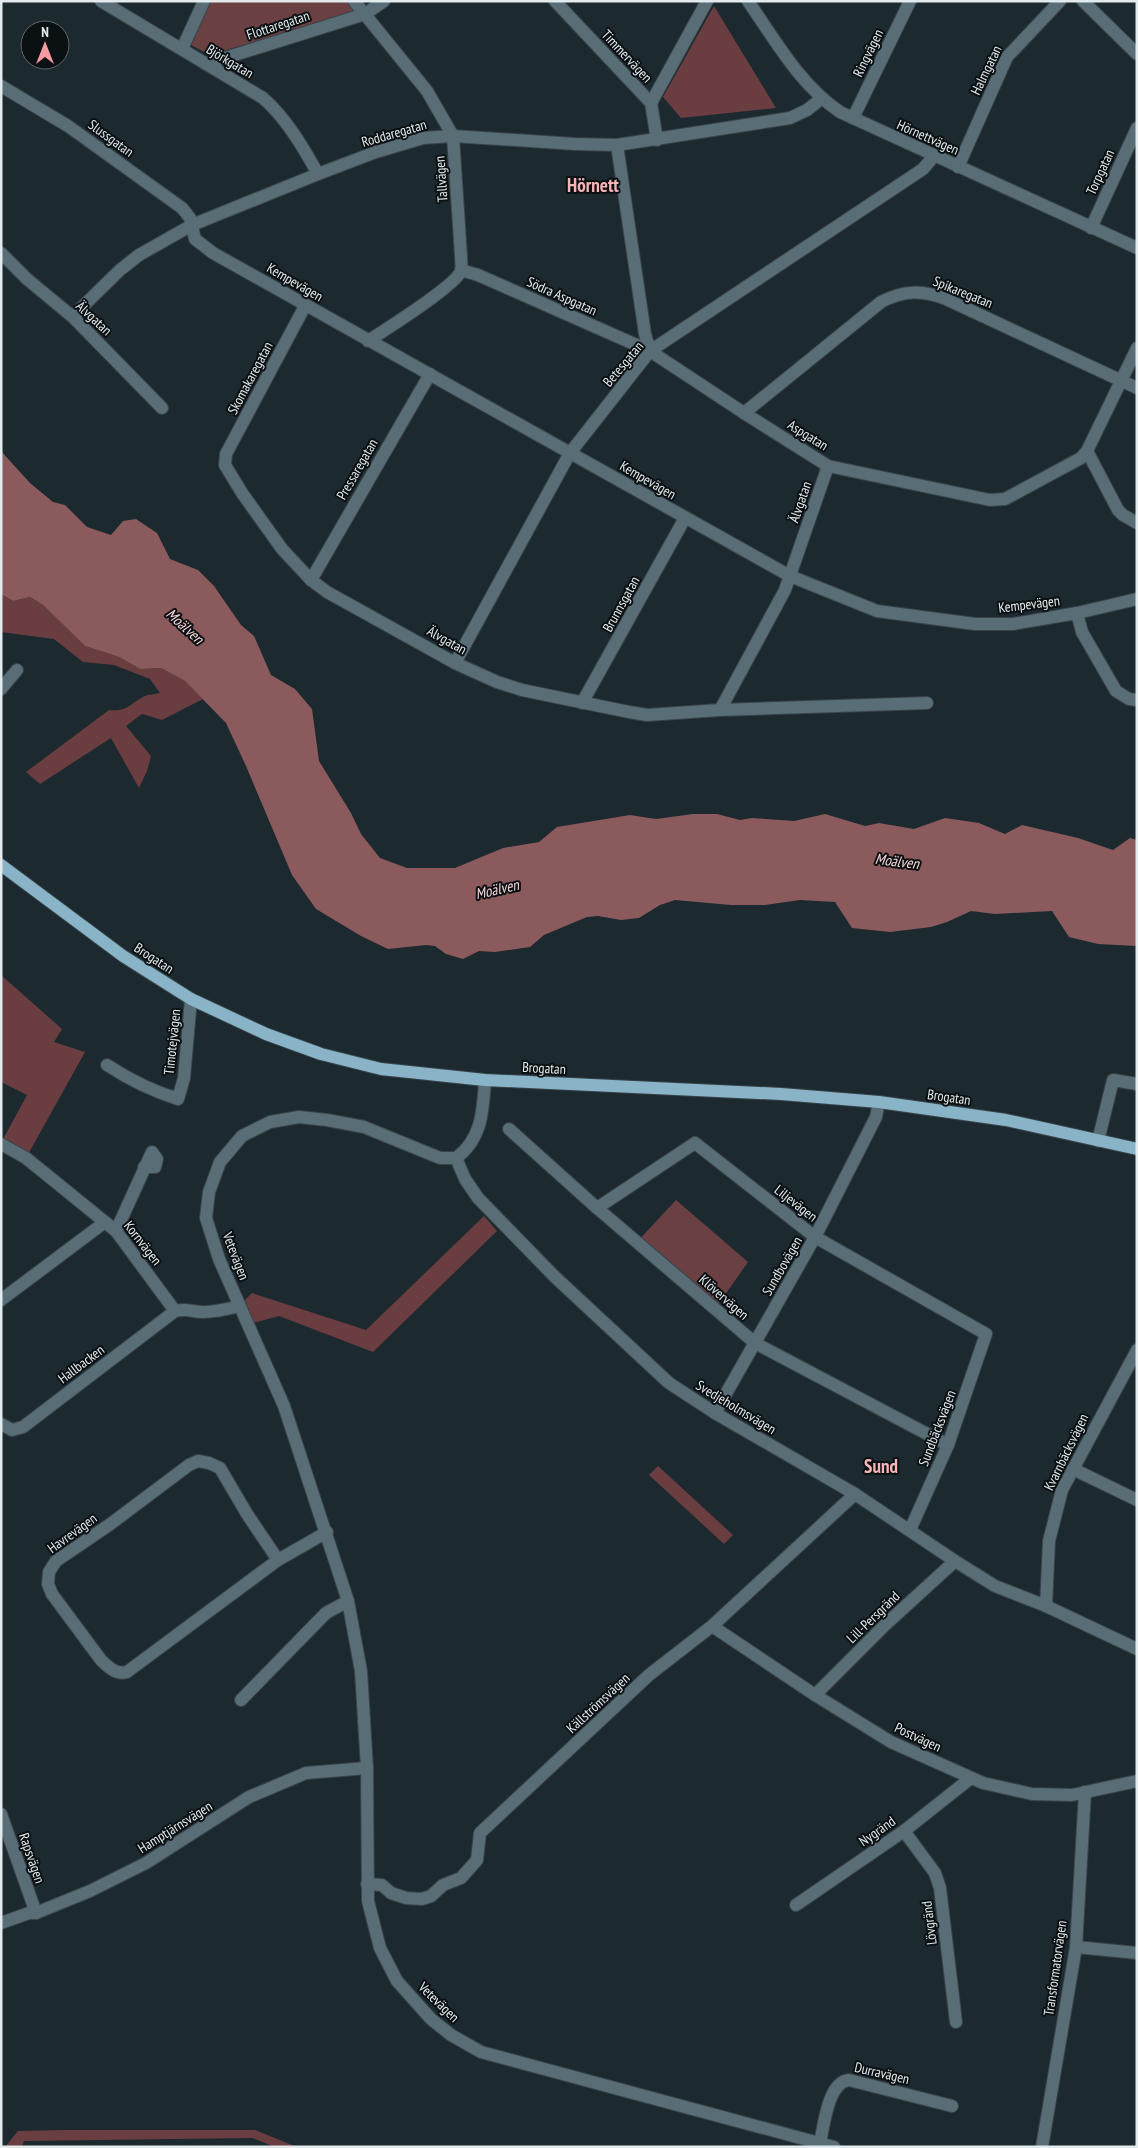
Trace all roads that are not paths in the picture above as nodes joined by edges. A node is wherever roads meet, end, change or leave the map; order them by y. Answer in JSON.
{"nodes":[{"id":1,"x":101,"y":1,"type":"edge"},
{"id":2,"x":204,"y":1,"type":"edge"},
{"id":3,"x":354,"y":1,"type":"edge"},
{"id":4,"x":384,"y":1,"type":"edge"},
{"id":5,"x":555,"y":1,"type":"edge"},
{"id":6,"x":707,"y":1,"type":"edge"},
{"id":7,"x":748,"y":1,"type":"edge"},
{"id":8,"x":910,"y":1,"type":"edge"},
{"id":9,"x":1060,"y":1,"type":"edge"},
{"id":10,"x":1083,"y":1,"type":"edge"},
{"id":11,"x":365,"y":14,"type":"junction"},
{"id":12,"x":182,"y":49,"type":"junction"},
{"id":13,"x":1137,"y":54,"type":"edge"},
{"id":14,"x":206,"y":64,"type":"junction"},
{"id":15,"x":1,"y":86,"type":"edge"},
{"id":16,"x":821,"y":99,"type":"junction"},
{"id":17,"x":651,"y":103,"type":"junction"},
{"id":18,"x":853,"y":118,"type":"junction"},
{"id":19,"x":1137,"y":128,"type":"edge"},
{"id":20,"x":453,"y":136,"type":"junction"},
{"id":21,"x":657,"y":140,"type":"junction"},
{"id":22,"x":618,"y":145,"type":"junction"},
{"id":23,"x":934,"y":156,"type":"junction"},
{"id":24,"x":958,"y":167,"type":"junction"},
{"id":25,"x":318,"y":174,"type":"junction"},
{"id":26,"x":192,"y":225,"type":"junction"},
{"id":27,"x":1091,"y":228,"type":"junction"},
{"id":28,"x":1137,"y":248,"type":"edge"},
{"id":29,"x":1,"y":253,"type":"edge"},
{"id":30,"x":461,"y":270,"type":"junction"},
{"id":31,"x":305,"y":306,"type":"junction"},
{"id":32,"x":74,"y":318,"type":"junction"},
{"id":33,"x":368,"y":341,"type":"junction"},
{"id":34,"x":1137,"y":348,"type":"edge"},
{"id":35,"x":650,"y":351,"type":"junction"},
{"id":36,"x":430,"y":374,"type":"junction"},
{"id":37,"x":1120,"y":380,"type":"junction"},
{"id":38,"x":1137,"y":388,"type":"edge"},
{"id":39,"x":162,"y":408,"type":"dead end"},
{"id":40,"x":744,"y":413,"type":"junction"},
{"id":41,"x":1087,"y":451,"type":"junction"},
{"id":42,"x":570,"y":453,"type":"junction"},
{"id":43,"x":225,"y":465,"type":"joint"},
{"id":44,"x":828,"y":466,"type":"junction"},
{"id":45,"x":685,"y":518,"type":"junction"},
{"id":46,"x":1137,"y":523,"type":"edge"},
{"id":47,"x":790,"y":576,"type":"junction"},
{"id":48,"x":311,"y":580,"type":"junction"},
{"id":49,"x":1137,"y":599,"type":"edge"},
{"id":50,"x":1077,"y":614,"type":"junction"},
{"id":51,"x":455,"y":663,"type":"junction"},
{"id":52,"x":17,"y":670,"type":"dead end"},
{"id":53,"x":1,"y":690,"type":"edge"},
{"id":54,"x":1137,"y":700,"type":"edge"},
{"id":55,"x":582,"y":704,"type":"junction"},
{"id":56,"x":927,"y":704,"type":"dead end"},
{"id":57,"x":720,"y":710,"type":"junction"},
{"id":58,"x":1,"y":865,"type":"edge"},
{"id":59,"x":191,"y":999,"type":"junction"},
{"id":60,"x":107,"y":1065,"type":"dead end"},
{"id":61,"x":485,"y":1080,"type":"junction"},
{"id":62,"x":1137,"y":1084,"type":"edge"},
{"id":63,"x":879,"y":1102,"type":"junction"},
{"id":64,"x":509,"y":1129,"type":"dead end"},
{"id":65,"x":1098,"y":1141,"type":"junction"},
{"id":66,"x":1,"y":1144,"type":"edge"},
{"id":67,"x":1137,"y":1149,"type":"edge"},
{"id":68,"x":456,"y":1158,"type":"junction"},
{"id":69,"x":144,"y":1167,"type":"dead end"},
{"id":70,"x":597,"y":1208,"type":"junction"},
{"id":71,"x":105,"y":1222,"type":"junction"},
{"id":72,"x":116,"y":1230,"type":"junction"},
{"id":73,"x":816,"y":1237,"type":"junction"},
{"id":74,"x":1,"y":1300,"type":"edge"},
{"id":75,"x":240,"y":1306,"type":"junction"},
{"id":76,"x":175,"y":1311,"type":"junction"},
{"id":77,"x":986,"y":1334,"type":"joint"},
{"id":78,"x":755,"y":1343,"type":"junction"},
{"id":79,"x":1137,"y":1350,"type":"edge"},
{"id":80,"x":715,"y":1413,"type":"junction"},
{"id":81,"x":1,"y":1424,"type":"edge"},
{"id":82,"x":948,"y":1445,"type":"junction"},
{"id":83,"x":1072,"y":1469,"type":"junction"},
{"id":84,"x":855,"y":1494,"type":"junction"},
{"id":85,"x":1137,"y":1500,"type":"edge"},
{"id":86,"x":910,"y":1530,"type":"junction"},
{"id":87,"x":327,"y":1532,"type":"junction"},
{"id":88,"x":278,"y":1560,"type":"junction"},
{"id":89,"x":955,"y":1562,"type":"junction"},
{"id":90,"x":348,"y":1601,"type":"junction"},
{"id":91,"x":1046,"y":1606,"type":"junction"},
{"id":92,"x":712,"y":1626,"type":"junction"},
{"id":93,"x":1137,"y":1650,"type":"edge"},
{"id":94,"x":815,"y":1695,"type":"junction"},
{"id":95,"x":240,"y":1700,"type":"dead end"},
{"id":96,"x":368,"y":1768,"type":"junction"},
{"id":97,"x":971,"y":1778,"type":"junction"},
{"id":98,"x":1137,"y":1780,"type":"edge"},
{"id":99,"x":1085,"y":1792,"type":"junction"},
{"id":100,"x":1,"y":1814,"type":"edge"},
{"id":101,"x":904,"y":1831,"type":"junction"},
{"id":102,"x":6,"y":1841,"type":"edge"},
{"id":103,"x":367,"y":1884,"type":"junction"},
{"id":104,"x":796,"y":1905,"type":"dead end"},
{"id":105,"x":36,"y":1913,"type":"junction"},
{"id":106,"x":1,"y":1923,"type":"edge"},
{"id":107,"x":1076,"y":1947,"type":"junction"},
{"id":108,"x":1137,"y":1953,"type":"edge"},
{"id":109,"x":956,"y":2022,"type":"dead end"},
{"id":110,"x":952,"y":2106,"type":"dead end"},
{"id":111,"x":820,"y":2143,"type":"junction"},
{"id":112,"x":834,"y":2147,"type":"edge"},
{"id":113,"x":1042,"y":2147,"type":"edge"}],
"edges":[{"from":1,"to":12,"type":"street","name":"Björkgatan"},
{"from":2,"to":12,"type":"street"},
{"from":3,"to":11,"type":"street","name":"Tallvägen"},
{"from":4,"to":11,"type":"street","name":"Flottaregatan"},
{"from":5,"to":17,"type":"street","name":"Timmervägen"},
{"from":6,"to":17,"type":"street"},
{"from":7,"to":16,"type":"street","name":"Hörnettvägen"},
{"from":8,"to":18,"type":"street","name":"Ringvägen"},
{"from":9,"to":24,"type":"street","name":"Halmgatan"},
{"from":10,"to":13,"type":"street"},
{"from":11,"to":14,"type":"street","name":"Flottaregatan"},
{"from":11,"to":20,"type":"street","name":"Tallvägen"},
{"from":12,"to":14,"type":"street","name":"Björkgatan"},
{"from":14,"to":25,"type":"street","name":"Björkgatan"},
{"from":15,"to":26,"type":"street","name":"Slussgatan"},
{"from":16,"to":18,"type":"street","name":"Hörnettvägen"},
{"from":16,"to":21,"type":"street","name":"Roddaregatan"},
{"from":17,"to":21,"type":"street","name":"Timmervägen"},
{"from":18,"to":23,"type":"street","name":"Hörnettvägen"},
{"from":19,"to":27,"type":"street","name":"Torpgatan"},
{"from":20,"to":22,"type":"street","name":"Roddaregatan"},
{"from":20,"to":25,"type":"street","name":"Roddaregatan"},
{"from":20,"to":30,"type":"street","name":"Tallvägen"},
{"from":21,"to":22,"type":"street","name":"Roddaregatan"},
{"from":22,"to":35,"type":"street"},
{"from":23,"to":24,"type":"street","name":"Hörnettvägen"},
{"from":23,"to":35,"type":"street","name":"Betesgatan"},
{"from":24,"to":27,"type":"street","name":"Hörnettvägen"},
{"from":25,"to":26,"type":"street","name":"Roddaregatan"},
{"from":26,"to":31,"type":"street","name":"Kempevägen"},
{"from":26,"to":32,"type":"street","name":"Roddaregatan"},
{"from":27,"to":28,"type":"street","name":"Hörnettvägen"},
{"from":29,"to":32,"type":"street","name":"Älvgatan"},
{"from":30,"to":33,"type":"street"},
{"from":30,"to":35,"type":"street","name":"Södra Aspgatan"},
{"from":31,"to":33,"type":"street","name":"Kempevägen"},
{"from":31,"to":43,"type":"street","name":"Skomakaregatan"},
{"from":32,"to":39,"type":"street","name":"Älvgatan"},
{"from":33,"to":36,"type":"street","name":"Kempevägen"},
{"from":34,"to":37,"type":"street","name":"Aspgatan"},
{"from":35,"to":40,"type":"street","name":"Aspgatan"},
{"from":35,"to":42,"type":"street","name":"Betesgatan"},
{"from":36,"to":42,"type":"street","name":"Kempevägen"},
{"from":36,"to":48,"type":"street","name":"Pressaregatan"},
{"from":37,"to":38,"type":"street","name":"Spikaregatan"},
{"from":37,"to":40,"type":"street","name":"Spikaregatan"},
{"from":37,"to":41,"type":"street","name":"Aspgatan"},
{"from":40,"to":44,"type":"street","name":"Aspgatan"},
{"from":41,"to":44,"type":"street","name":"Aspgatan"},
{"from":41,"to":46,"type":"street"},
{"from":42,"to":45,"type":"street","name":"Kempevägen"},
{"from":42,"to":51,"type":"street","name":"Betesgatan"},
{"from":43,"to":48,"type":"street","name":"Älvgatan"},
{"from":44,"to":47,"type":"street","name":"Älvgatan"},
{"from":45,"to":47,"type":"street","name":"Kempevägen"},
{"from":45,"to":55,"type":"street","name":"Brunnsgatan"},
{"from":47,"to":50,"type":"street","name":"Kempevägen"},
{"from":47,"to":57,"type":"street","name":"Älvgatan"},
{"from":48,"to":51,"type":"street","name":"Älvgatan"},
{"from":49,"to":50,"type":"street","name":"Kempevägen"},
{"from":50,"to":54,"type":"street"},
{"from":51,"to":55,"type":"street","name":"Älvgatan"},
{"from":52,"to":53,"type":"street"},
{"from":55,"to":57,"type":"street","name":"Älvgatan"},
{"from":56,"to":57,"type":"street","name":"Älvgatan"},
{"from":58,"to":59,"type":"main road","name":"Brogatan"},
{"from":59,"to":60,"type":"street","name":"Timotejvägen"},
{"from":59,"to":61,"type":"main road","name":"Brogatan"},
{"from":61,"to":63,"type":"main road","name":"Brogatan"},
{"from":61,"to":68,"type":"street"},
{"from":62,"to":65,"type":"street"},
{"from":63,"to":65,"type":"main road","name":"Brogatan"},
{"from":63,"to":73,"type":"street","name":"Sundbovägen"},
{"from":64,"to":70,"type":"street","name":"Klövervägen"},
{"from":65,"to":67,"type":"main road","name":"Brogatan"},
{"from":66,"to":71,"type":"street","name":"Kornvägen"},
{"from":68,"to":75,"type":"street","name":"Vetevägen"},
{"from":68,"to":80,"type":"street","name":"Svedjeholmsvägen"},
{"from":69,"to":72,"type":"street"},
{"from":70,"to":73,"type":"street","name":"Liljevägen"},
{"from":70,"to":78,"type":"street","name":"Klövervägen"},
{"from":71,"to":72,"type":"street","name":"Kornvägen"},
{"from":71,"to":74,"type":"street"},
{"from":72,"to":76,"type":"street","name":"Kornvägen"},
{"from":73,"to":77,"type":"street","name":"Liljevägen"},
{"from":73,"to":78,"type":"street","name":"Sundbovägen"},
{"from":75,"to":76,"type":"street"},
{"from":75,"to":87,"type":"street","name":"Vetevägen"},
{"from":76,"to":81,"type":"street","name":"Hallbacken"},
{"from":77,"to":82,"type":"street","name":"Sundbäcksvägen"},
{"from":78,"to":80,"type":"street","name":"Sundbovägen"},
{"from":78,"to":82,"type":"street","name":"Klövervägen"},
{"from":79,"to":83,"type":"street","name":"Kvarnbäcksvägen"},
{"from":80,"to":84,"type":"street","name":"Svedjeholmsvägen"},
{"from":82,"to":86,"type":"street","name":"Sundbäcksvägen"},
{"from":83,"to":85,"type":"street"},
{"from":83,"to":91,"type":"street","name":"Kvarnbäcksvägen"},
{"from":84,"to":86,"type":"street","name":"Svedjeholmsvägen"},
{"from":84,"to":92,"type":"street","name":"Källströmsvägen"},
{"from":86,"to":89,"type":"street","name":"Svedjeholmsvägen"},
{"from":87,"to":88,"type":"street","name":"Havrevägen"},
{"from":87,"to":90,"type":"street","name":"Vetevägen"},
{"from":88,"to":88,"type":"street","name":"Havrevägen"},
{"from":89,"to":91,"type":"street","name":"Svedjeholmsvägen"},
{"from":89,"to":94,"type":"street","name":"Lill-Persgränd"},
{"from":90,"to":95,"type":"street"},
{"from":90,"to":96,"type":"street","name":"Vetevägen"},
{"from":91,"to":93,"type":"street","name":"Svedjeholmsvägen"},
{"from":92,"to":94,"type":"street","name":"Postvägen"},
{"from":92,"to":103,"type":"street","name":"Källströmsvägen"},
{"from":94,"to":97,"type":"street","name":"Postvägen"},
{"from":96,"to":103,"type":"street","name":"Vetevägen"},
{"from":96,"to":105,"type":"street","name":"Hamptjärnsvägen"},
{"from":97,"to":99,"type":"street","name":"Postvägen"},
{"from":97,"to":101,"type":"street","name":"Nygränd"},
{"from":98,"to":99,"type":"street","name":"Postvägen"},
{"from":99,"to":107,"type":"street","name":"Transformatorvägen"},
{"from":100,"to":102,"type":"street","name":"Rapsvägen"},
{"from":101,"to":104,"type":"street","name":"Nygränd"},
{"from":101,"to":109,"type":"street","name":"Lövgränd"},
{"from":102,"to":105,"type":"street","name":"Rapsvägen"},
{"from":103,"to":111,"type":"street","name":"Vetevägen"},
{"from":105,"to":106,"type":"street","name":"Hamptjärnsvägen"},
{"from":107,"to":108,"type":"street"},
{"from":107,"to":113,"type":"street","name":"Transformatorvägen"},
{"from":110,"to":111,"type":"street","name":"Durravägen"},
{"from":111,"to":112,"type":"street","name":"Vetevägen"}]}
